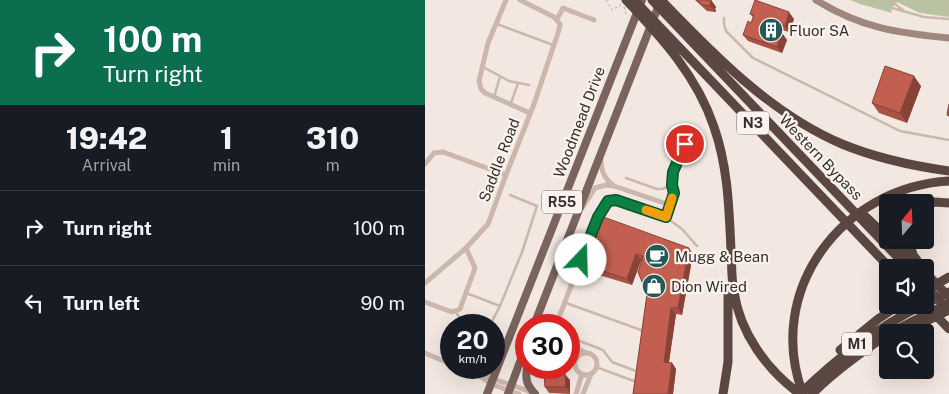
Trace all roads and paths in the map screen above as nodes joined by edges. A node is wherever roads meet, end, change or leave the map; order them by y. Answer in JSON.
{"nodes":[{"id":1,"x":506,"y":0,"type":"edge"},
{"id":2,"x":520,"y":0,"type":"edge"},
{"id":3,"x":606,"y":0,"type":"edge"},
{"id":4,"x":626,"y":0,"type":"edge"},
{"id":5,"x":634,"y":0,"type":"edge"},
{"id":6,"x":641,"y":0,"type":"edge"},
{"id":7,"x":652,"y":0,"type":"edge"},
{"id":8,"x":661,"y":0,"type":"edge"},
{"id":9,"x":816,"y":0,"type":"edge"},
{"id":10,"x":890,"y":0,"type":"edge"},
{"id":11,"x":892,"y":8,"type":"dead end"},
{"id":12,"x":905,"y":12,"type":"junction"},
{"id":13,"x":626,"y":14,"type":"dead end"},
{"id":14,"x":724,"y":18,"type":"dead end"},
{"id":15,"x":674,"y":19,"type":"junction"},
{"id":16,"x":949,"y":19,"type":"edge"},
{"id":17,"x":594,"y":20,"type":"dead end"},
{"id":18,"x":558,"y":21,"type":"junction"},
{"id":19,"x":495,"y":24,"type":"junction"},
{"id":20,"x":666,"y":38,"type":"junction"},
{"id":21,"x":949,"y":38,"type":"edge"},
{"id":22,"x":554,"y":45,"type":"junction"},
{"id":23,"x":483,"y":67,"type":"junction"},
{"id":24,"x":500,"y":77,"type":"junction"},
{"id":25,"x":518,"y":84,"type":"junction"},
{"id":26,"x":529,"y":85,"type":"dead end"},
{"id":27,"x":494,"y":97,"type":"junction"},
{"id":28,"x":511,"y":105,"type":"junction"},
{"id":29,"x":530,"y":113,"type":"junction"},
{"id":30,"x":949,"y":140,"type":"edge"},
{"id":31,"x":685,"y":144,"type":"dead end"},
{"id":32,"x":602,"y":152,"type":"junction"},
{"id":33,"x":425,"y":164,"type":"edge"},
{"id":34,"x":949,"y":171,"type":"edge"},
{"id":35,"x":506,"y":175,"type":"junction"},
{"id":36,"x":626,"y":178,"type":"dead end"},
{"id":37,"x":949,"y":181,"type":"edge"},
{"id":38,"x":672,"y":185,"type":"junction"},
{"id":39,"x":614,"y":186,"type":"junction"},
{"id":40,"x":728,"y":194,"type":"junction"},
{"id":41,"x":510,"y":195,"type":"dead end"},
{"id":42,"x":934,"y":202,"type":"edge"},
{"id":43,"x":949,"y":203,"type":"edge"},
{"id":44,"x":670,"y":205,"type":"junction"},
{"id":45,"x":666,"y":217,"type":"junction"},
{"id":46,"x":575,"y":222,"type":"junction"},
{"id":47,"x":594,"y":225,"type":"edge"},
{"id":48,"x":872,"y":226,"type":"junction"},
{"id":49,"x":879,"y":231,"type":"edge"},
{"id":50,"x":591,"y":234,"type":"edge"},
{"id":51,"x":697,"y":246,"type":"dead end"},
{"id":52,"x":466,"y":248,"type":"junction"},
{"id":53,"x":901,"y":249,"type":"edge"},
{"id":54,"x":883,"y":259,"type":"edge"},
{"id":55,"x":900,"y":259,"type":"edge"},
{"id":56,"x":911,"y":259,"type":"edge"},
{"id":57,"x":949,"y":277,"type":"edge"},
{"id":58,"x":425,"y":283,"type":"edge"},
{"id":59,"x":934,"y":285,"type":"edge"},
{"id":60,"x":934,"y":285,"type":"edge"},
{"id":61,"x":934,"y":289,"type":"edge"},
{"id":62,"x":949,"y":292,"type":"edge"},
{"id":63,"x":466,"y":293,"type":"junction"},
{"id":64,"x":547,"y":294,"type":"junction"},
{"id":65,"x":949,"y":298,"type":"edge"},
{"id":66,"x":934,"y":299,"type":"edge"},
{"id":67,"x":425,"y":302,"type":"edge"},
{"id":68,"x":565,"y":302,"type":"junction"},
{"id":69,"x":949,"y":303,"type":"edge"},
{"id":70,"x":499,"y":306,"type":"junction"},
{"id":71,"x":949,"y":310,"type":"edge"},
{"id":72,"x":455,"y":312,"type":"joint"},
{"id":73,"x":494,"y":314,"type":"edge"},
{"id":74,"x":539,"y":314,"type":"edge"},
{"id":75,"x":541,"y":314,"type":"edge"},
{"id":76,"x":560,"y":314,"type":"edge"},
{"id":77,"x":887,"y":314,"type":"edge"},
{"id":78,"x":905,"y":314,"type":"edge"},
{"id":79,"x":934,"y":314,"type":"edge"},
{"id":80,"x":908,"y":324,"type":"edge"},
{"id":81,"x":920,"y":324,"type":"edge"},
{"id":82,"x":949,"y":329,"type":"edge"},
{"id":83,"x":641,"y":330,"type":"edge"},
{"id":84,"x":580,"y":341,"type":"edge"},
{"id":85,"x":879,"y":341,"type":"edge"},
{"id":86,"x":580,"y":351,"type":"edge"},
{"id":87,"x":425,"y":353,"type":"edge"},
{"id":88,"x":587,"y":354,"type":"junction"},
{"id":89,"x":580,"y":356,"type":"edge"},
{"id":90,"x":440,"y":359,"type":"edge"},
{"id":91,"x":597,"y":367,"type":"junction"},
{"id":92,"x":636,"y":371,"type":"edge"},
{"id":93,"x":515,"y":374,"type":"edge"},
{"id":94,"x":581,"y":374,"type":"joint"},
{"id":95,"x":591,"y":374,"type":"junction"},
{"id":96,"x":488,"y":379,"type":"edge"},
{"id":97,"x":526,"y":379,"type":"edge"},
{"id":98,"x":492,"y":381,"type":"junction"},
{"id":99,"x":635,"y":381,"type":"edge"},
{"id":100,"x":509,"y":390,"type":"edge"},
{"id":101,"x":487,"y":394,"type":"edge"},
{"id":102,"x":519,"y":394,"type":"edge"},
{"id":103,"x":536,"y":394,"type":"edge"},
{"id":104,"x":577,"y":394,"type":"edge"},
{"id":105,"x":723,"y":394,"type":"edge"},
{"id":106,"x":800,"y":394,"type":"edge"},
{"id":107,"x":812,"y":394,"type":"edge"}],
"edges":[{"from":1,"to":19,"type":"street"},
{"from":2,"to":18,"type":"street"},
{"from":3,"to":13,"type":"path"},
{"from":4,"to":20,"type":"highway"},
{"from":5,"to":20,"type":"highway","name":"Western Bypass","number":"N3"},
{"from":6,"to":98,"type":"main road","name":"Woodmead Drive","number":"R55"},
{"from":7,"to":15,"type":"highway","name":"Western Bypass","number":"N3"},
{"from":8,"to":15,"type":"highway"},
{"from":8,"to":32,"type":"main road","number":"R55"},
{"from":9,"to":21,"type":"main road"},
{"from":10,"to":12,"type":"lane"},
{"from":11,"to":12,"type":"lane"},
{"from":12,"to":16,"type":"lane"},
{"from":14,"to":30,"type":"lane"},
{"from":15,"to":34,"type":"highway"},
{"from":15,"to":48,"type":"highway","name":"Western Bypass","number":"N3"},
{"from":17,"to":18,"type":"street"},
{"from":18,"to":22,"type":"street","name":"Saddle Road"},
{"from":19,"to":22,"type":"lane"},
{"from":19,"to":23,"type":"street"},
{"from":20,"to":40,"type":"highway"},
{"from":20,"to":54,"type":"highway","name":"Western Bypass","number":"N3"},
{"from":22,"to":29,"type":"street","name":"Saddle Road"},
{"from":23,"to":24,"type":"lane"},
{"from":23,"to":27,"type":"street"},
{"from":24,"to":25,"type":"lane"},
{"from":24,"to":27,"type":"lane"},
{"from":25,"to":26,"type":"lane"},
{"from":25,"to":28,"type":"lane"},
{"from":27,"to":28,"type":"street"},
{"from":28,"to":29,"type":"street"},
{"from":29,"to":35,"type":"street","name":"Saddle Road"},
{"from":31,"to":38,"type":"lane"},
{"from":32,"to":39,"type":"street"},
{"from":32,"to":46,"type":"main road","number":"R55"},
{"from":33,"to":35,"type":"street"},
{"from":35,"to":52,"type":"street","name":"Saddle Road"},
{"from":36,"to":38,"type":"lane"},
{"from":37,"to":106,"type":"highway"},
{"from":38,"to":44,"type":"lane"},
{"from":39,"to":44,"type":"street"},
{"from":39,"to":46,"type":"street"},
{"from":40,"to":105,"type":"highway"},
{"from":40,"to":106,"type":"highway"},
{"from":41,"to":70,"type":"lane"},
{"from":42,"to":43,"type":"highway"},
{"from":44,"to":45,"type":"street"},
{"from":45,"to":47,"type":"street"},
{"from":45,"to":51,"type":"lane"},
{"from":46,"to":64,"type":"main road","number":"R55"},
{"from":48,"to":49,"type":"highway"},
{"from":48,"to":55,"type":"highway"},
{"from":50,"to":68,"type":"street"},
{"from":52,"to":58,"type":"street","name":"Saddle Road"},
{"from":52,"to":63,"type":"street"},
{"from":53,"to":56,"type":"highway"},
{"from":57,"to":59,"type":"highway"},
{"from":60,"to":65,"type":"highway"},
{"from":61,"to":71,"type":"highway"},
{"from":62,"to":66,"type":"highway","number":"M1"},
{"from":63,"to":70,"type":"lane"},
{"from":63,"to":72,"type":"street"},
{"from":64,"to":74,"type":"main road","number":"R55"},
{"from":64,"to":75,"type":"main road"},
{"from":67,"to":72,"type":"street"},
{"from":68,"to":76,"type":"street"},
{"from":68,"to":83,"type":"lane"},
{"from":69,"to":80,"type":"highway","number":"M1"},
{"from":70,"to":73,"type":"lane"},
{"from":71,"to":81,"type":"highway"},
{"from":77,"to":106,"type":"highway"},
{"from":78,"to":106,"type":"highway","number":"M1"},
{"from":79,"to":82,"type":"highway"},
{"from":84,"to":92,"type":"lane"},
{"from":85,"to":107,"type":"highway","number":"M1"},
{"from":86,"to":88,"type":"street"},
{"from":87,"to":90,"type":"street"},
{"from":88,"to":89,"type":"street"},
{"from":88,"to":91,"type":"street"},
{"from":91,"to":95,"type":"street"},
{"from":91,"to":99,"type":"lane"},
{"from":93,"to":100,"type":"main road"},
{"from":94,"to":95,"type":"street"},
{"from":94,"to":104,"type":"street"},
{"from":95,"to":104,"type":"street"},
{"from":96,"to":98,"type":"street"},
{"from":97,"to":103,"type":"main road"},
{"from":98,"to":100,"type":"street"},
{"from":98,"to":101,"type":"main road","name":"Woodmead Drive","number":"R55"},
{"from":100,"to":102,"type":"street"},
{"from":100,"to":103,"type":"street"}]}
